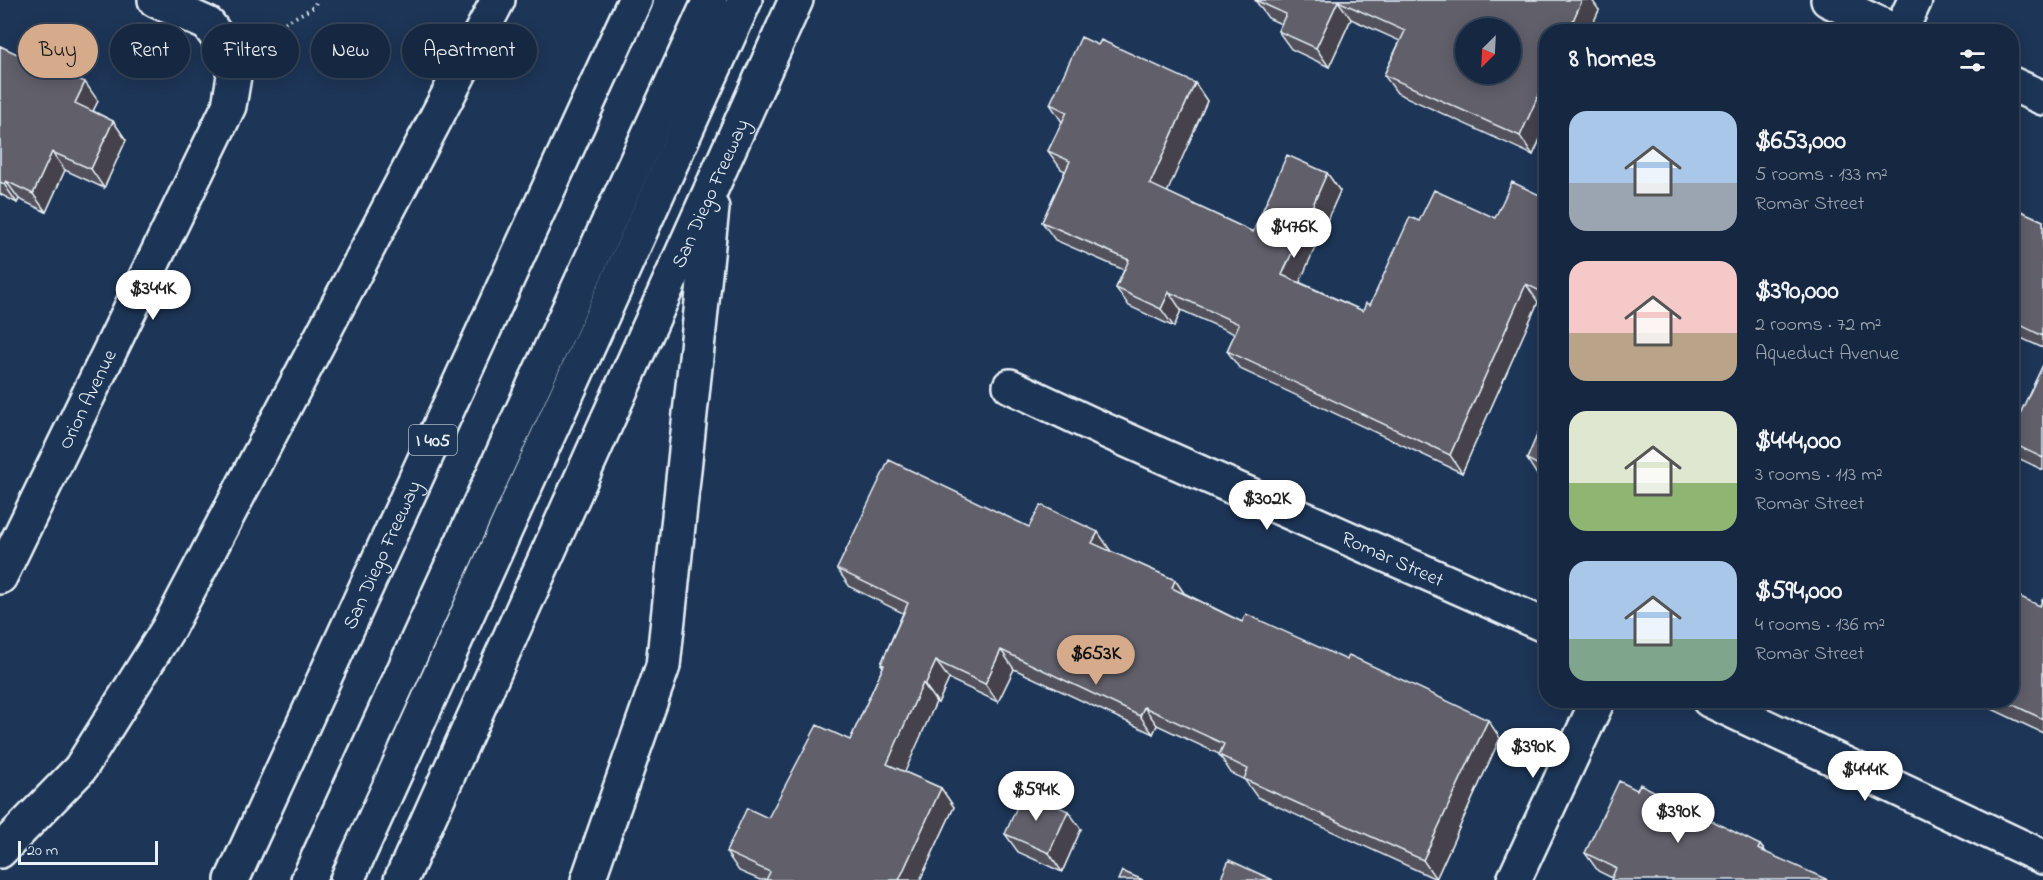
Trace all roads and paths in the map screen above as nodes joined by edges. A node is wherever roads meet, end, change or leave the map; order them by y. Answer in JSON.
{"nodes":[{"id":1,"x":155,"y":0,"type":"edge"},
{"id":2,"x":317,"y":0,"type":"edge"},
{"id":3,"x":498,"y":0,"type":"edge"},
{"id":4,"x":634,"y":0,"type":"edge"},
{"id":5,"x":710,"y":0,"type":"edge"},
{"id":6,"x":745,"y":0,"type":"edge"},
{"id":7,"x":796,"y":0,"type":"edge"},
{"id":8,"x":1828,"y":0,"type":"edge"},
{"id":9,"x":1915,"y":0,"type":"edge"},
{"id":10,"x":208,"y":24,"type":"edge"},
{"id":11,"x":283,"y":24,"type":"edge"},
{"id":12,"x":1881,"y":24,"type":"edge"},
{"id":13,"x":1903,"y":24,"type":"edge"},
{"id":14,"x":234,"y":78,"type":"edge"},
{"id":15,"x":2019,"y":87,"type":"edge"},
{"id":16,"x":2043,"y":98,"type":"edge"},
{"id":17,"x":715,"y":179,"type":"junction"},
{"id":18,"x":1010,"y":386,"type":"dead end"},
{"id":19,"x":0,"y":577,"type":"edge"},
{"id":20,"x":1539,"y":623,"type":"edge"},
{"id":21,"x":1594,"y":708,"type":"edge"},
{"id":22,"x":1726,"y":708,"type":"edge"},
{"id":23,"x":0,"y":851,"type":"edge"},
{"id":24,"x":2043,"y":856,"type":"edge"},
{"id":25,"x":232,"y":880,"type":"edge"},
{"id":26,"x":308,"y":880,"type":"edge"},
{"id":27,"x":347,"y":880,"type":"edge"},
{"id":28,"x":401,"y":880,"type":"edge"},
{"id":29,"x":588,"y":880,"type":"edge"},
{"id":30,"x":1514,"y":880,"type":"edge"}],
"edges":[{"from":1,"to":10,"type":"main road"},
{"from":2,"to":11,"type":"path"},
{"from":3,"to":23,"type":"main road"},
{"from":4,"to":25,"type":"main road","name":"San Diego Freeway","number":"I 405"},
{"from":5,"to":26,"type":"main road"},
{"from":6,"to":27,"type":"main road"},
{"from":7,"to":17,"type":"main road","name":"San Diego Freeway"},
{"from":8,"to":12,"type":"main road"},
{"from":9,"to":13,"type":"main road"},
{"from":14,"to":19,"type":"main road","name":"Orion Avenue"},
{"from":15,"to":16,"type":"main road"},
{"from":17,"to":28,"type":"main road","name":"San Diego Freeway"},
{"from":17,"to":29,"type":"main road"},
{"from":18,"to":20,"type":"main road","name":"Romar Street"},
{"from":21,"to":30,"type":"main road"},
{"from":22,"to":24,"type":"main road"}]}
